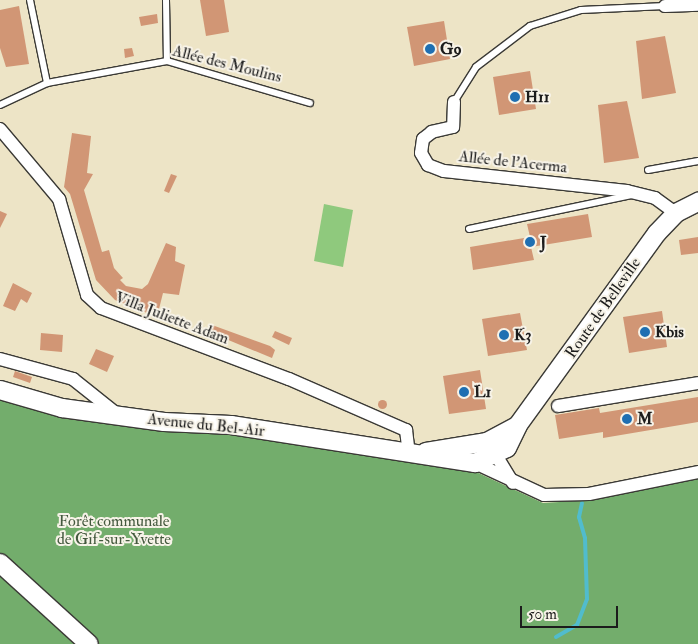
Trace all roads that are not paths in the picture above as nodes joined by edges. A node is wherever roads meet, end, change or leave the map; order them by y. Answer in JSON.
{"nodes":[{"id":1,"x":30,"y":0,"type":"edge"},
{"id":2,"x":166,"y":0,"type":"edge"},
{"id":3,"x":698,"y":5,"type":"edge"},
{"id":4,"x":665,"y":6,"type":"joint"},
{"id":5,"x":167,"y":61,"type":"junction"},
{"id":6,"x":47,"y":83,"type":"junction"},
{"id":7,"x":454,"y":102,"type":"joint"},
{"id":8,"x":310,"y":103,"type":"dead end"},
{"id":9,"x":0,"y":105,"type":"edge"},
{"id":10,"x":0,"y":129,"type":"edge"},
{"id":11,"x":698,"y":162,"type":"edge"},
{"id":12,"x":648,"y":170,"type":"dead end"},
{"id":13,"x":637,"y":194,"type":"junction"},
{"id":14,"x":698,"y":202,"type":"edge"},
{"id":15,"x":676,"y":213,"type":"junction"},
{"id":16,"x":469,"y":229,"type":"dead end"},
{"id":17,"x":0,"y":359,"type":"edge"},
{"id":18,"x":698,"y":383,"type":"edge"},
{"id":19,"x":0,"y":390,"type":"edge"},
{"id":20,"x":558,"y":406,"type":"dead end"},
{"id":21,"x":117,"y":414,"type":"junction"},
{"id":22,"x":518,"y":425,"type":"junction"},
{"id":23,"x":487,"y":442,"type":"junction"},
{"id":24,"x":503,"y":452,"type":"junction"},
{"id":25,"x":412,"y":453,"type":"junction"},
{"id":26,"x":463,"y":458,"type":"junction"},
{"id":27,"x":698,"y":472,"type":"edge"},
{"id":28,"x":511,"y":478,"type":"junction"},
{"id":29,"x":0,"y":563,"type":"edge"},
{"id":30,"x":89,"y":644,"type":"edge"}],
"edges":[{"from":1,"to":6,"type":"lane"},
{"from":2,"to":5,"type":"lane"},
{"from":3,"to":4,"type":"street"},
{"from":4,"to":7,"type":"lane"},
{"from":5,"to":6,"type":"lane","name":"Allée des Moulins"},
{"from":5,"to":8,"type":"lane","name":"Allée des Moulins"},
{"from":6,"to":9,"type":"lane","name":"Allée des Moulins"},
{"from":7,"to":13,"type":"street","name":"Allée de l'Acerma"},
{"from":10,"to":25,"type":"street","name":"Villa Juliette Adam"},
{"from":11,"to":12,"type":"lane"},
{"from":13,"to":15,"type":"street","name":"Allée de l'Acerma"},
{"from":13,"to":16,"type":"lane"},
{"from":14,"to":15,"type":"street","name":"Route de Belleville"},
{"from":15,"to":22,"type":"street","name":"Route de Belleville"},
{"from":17,"to":21,"type":"street"},
{"from":18,"to":20,"type":"street"},
{"from":19,"to":21,"type":"street","name":"Avenue du Bel-Air"},
{"from":21,"to":25,"type":"street","name":"Avenue du Bel-Air"},
{"from":22,"to":23,"type":"street","name":"Route de Belleville"},
{"from":22,"to":24,"type":"street","name":"Route de Belleville"},
{"from":23,"to":24,"type":"street"},
{"from":23,"to":26,"type":"street","name":"Route de Belleville"},
{"from":24,"to":26,"type":"street","name":"Route de Belleville"},
{"from":24,"to":28,"type":"street"},
{"from":25,"to":26,"type":"street","name":"Route de Belleville"},
{"from":26,"to":28,"type":"street"},
{"from":27,"to":28,"type":"street"},
{"from":29,"to":30,"type":"street"}]}
